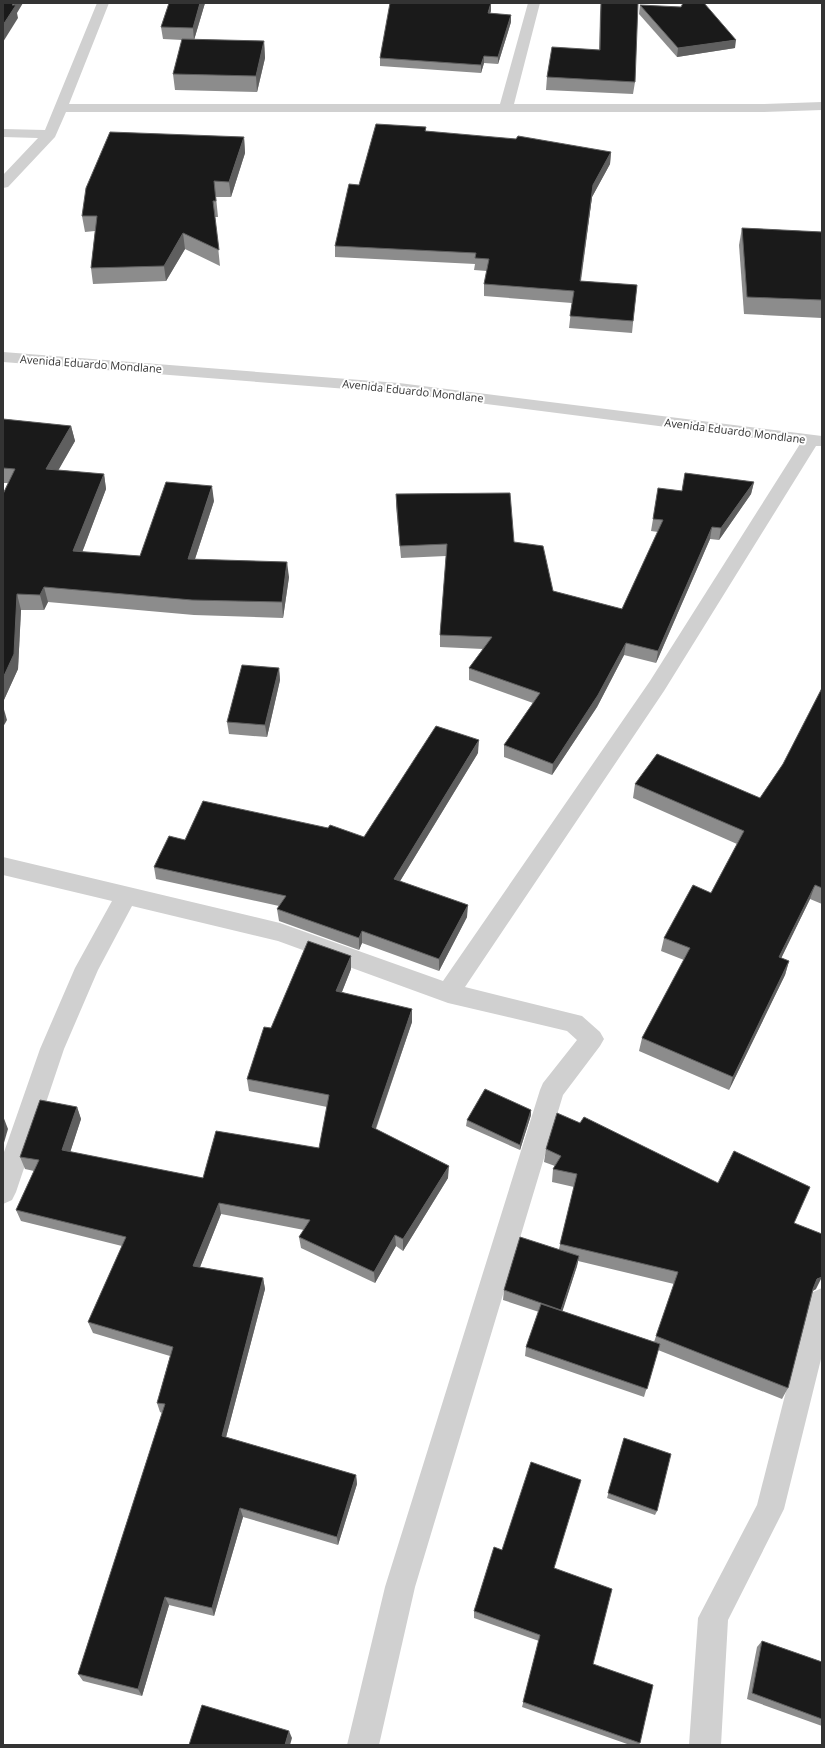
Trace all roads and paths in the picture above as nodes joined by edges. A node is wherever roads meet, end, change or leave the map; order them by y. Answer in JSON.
{"nodes":[{"id":1,"x":103,"y":3,"type":"edge"},
{"id":2,"x":534,"y":3,"type":"edge"},
{"id":3,"x":822,"y":106,"type":"edge"},
{"id":4,"x":506,"y":107,"type":"junction"},
{"id":5,"x":61,"y":108,"type":"junction"},
{"id":6,"x":3,"y":133,"type":"edge"},
{"id":7,"x":50,"y":134,"type":"junction"},
{"id":8,"x":3,"y":184,"type":"edge"},
{"id":9,"x":3,"y":357,"type":"edge"},
{"id":10,"x":816,"y":441,"type":"edge"},
{"id":11,"x":3,"y":866,"type":"edge"},
{"id":12,"x":127,"y":895,"type":"junction"},
{"id":13,"x":448,"y":993,"type":"junction"},
{"id":14,"x":3,"y":1192,"type":"edge"},
{"id":15,"x":822,"y":1301,"type":"edge"},
{"id":16,"x":363,"y":1745,"type":"edge"},
{"id":17,"x":705,"y":1745,"type":"edge"}],
"edges":[{"from":1,"to":5,"type":"street"},
{"from":2,"to":4,"type":"street"},
{"from":3,"to":4,"type":"street"},
{"from":4,"to":5,"type":"street"},
{"from":5,"to":7,"type":"street"},
{"from":6,"to":7,"type":"street"},
{"from":7,"to":8,"type":"street"},
{"from":9,"to":10,"type":"street","name":"Avenida Eduardo Mondlane"},
{"from":10,"to":13,"type":"street"},
{"from":11,"to":12,"type":"street"},
{"from":12,"to":13,"type":"street"},
{"from":12,"to":14,"type":"street"},
{"from":13,"to":16,"type":"street"},
{"from":15,"to":17,"type":"street"}]}
